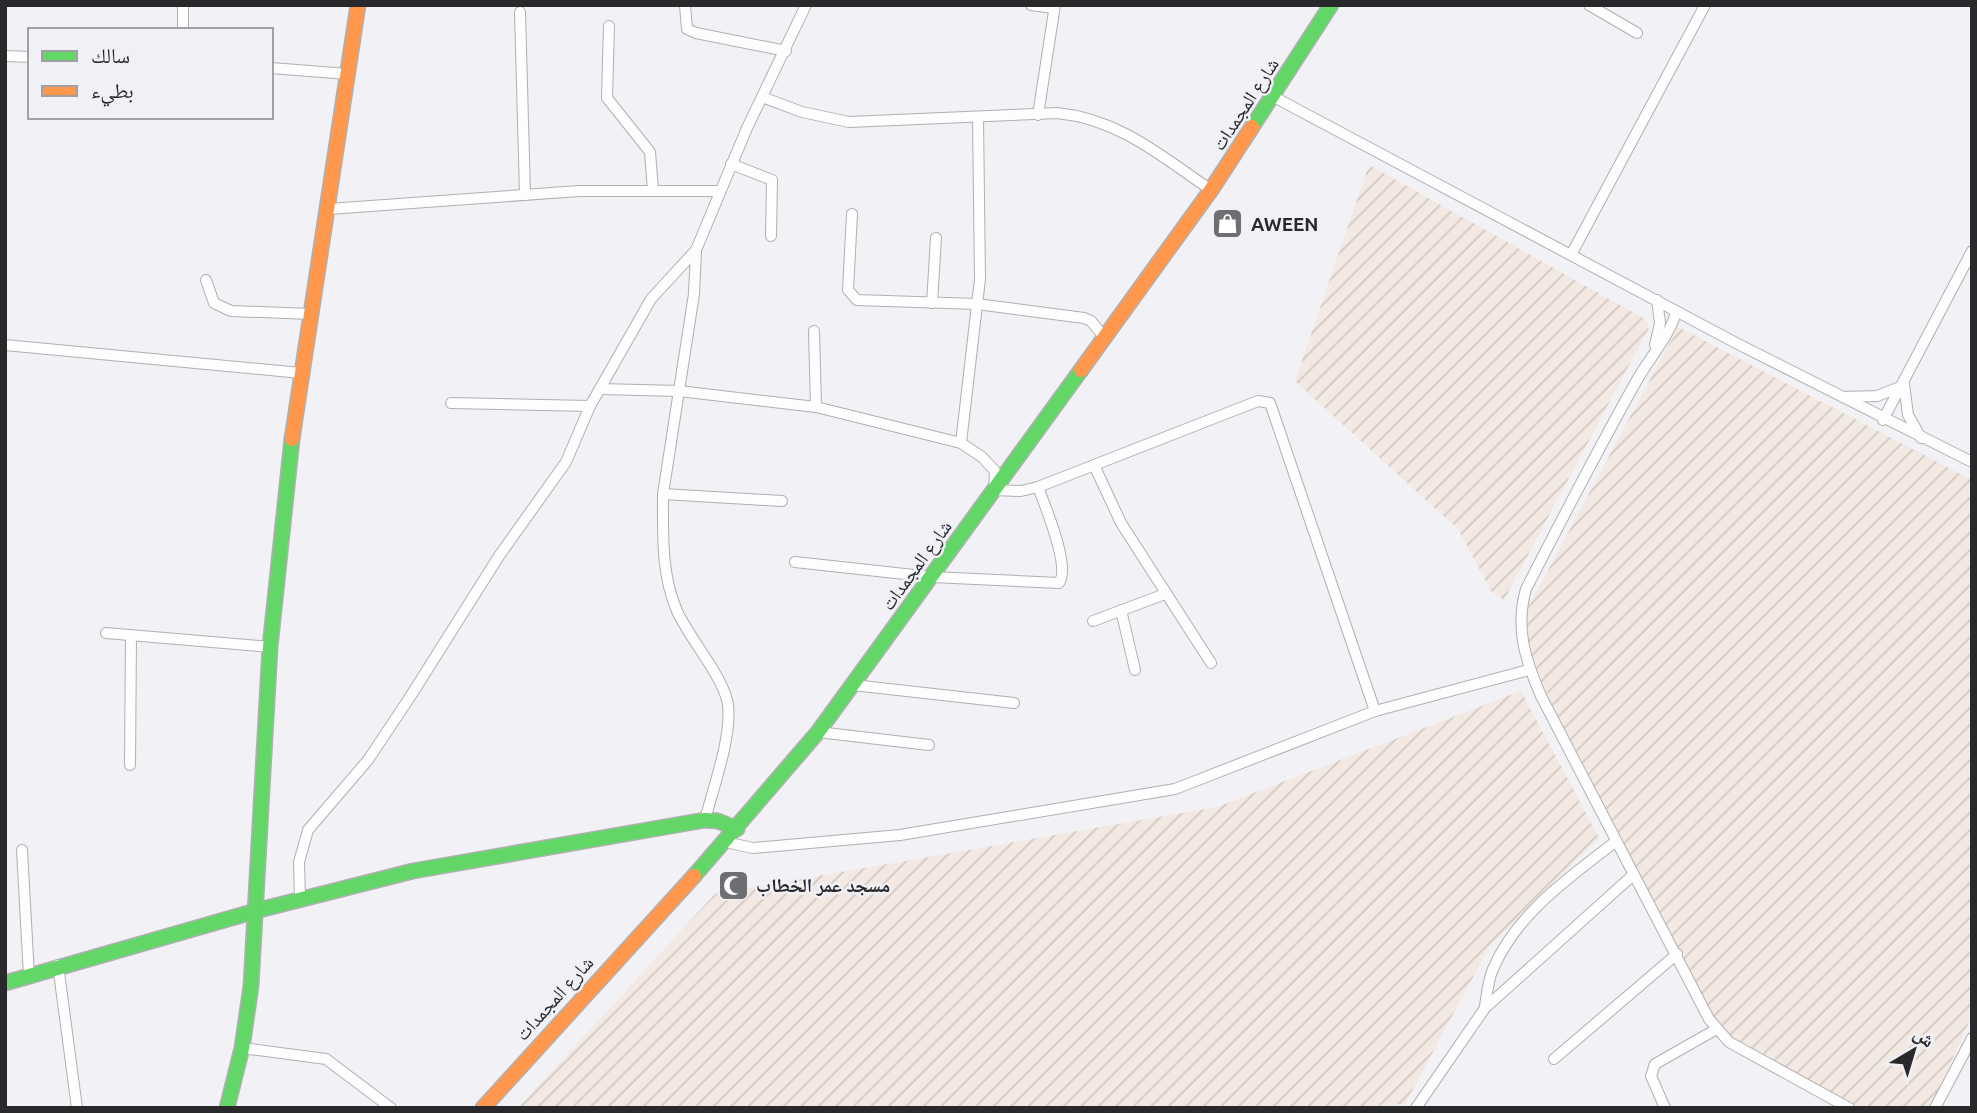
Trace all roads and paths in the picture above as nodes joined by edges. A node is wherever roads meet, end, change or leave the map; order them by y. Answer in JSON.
{"nodes":[{"id":1,"x":183,"y":5,"type":"edge"},
{"id":2,"x":358,"y":5,"type":"edge"},
{"id":3,"x":685,"y":5,"type":"edge"},
{"id":4,"x":806,"y":5,"type":"edge"},
{"id":5,"x":1031,"y":5,"type":"edge"},
{"id":6,"x":1331,"y":5,"type":"edge"},
{"id":7,"x":1588,"y":5,"type":"edge"},
{"id":8,"x":1705,"y":5,"type":"edge"},
{"id":9,"x":1055,"y":7,"type":"edge"},
{"id":10,"x":520,"y":12,"type":"dead end"},
{"id":11,"x":609,"y":26,"type":"dead end"},
{"id":12,"x":183,"y":28,"type":"edge"},
{"id":13,"x":1637,"y":33,"type":"dead end"},
{"id":14,"x":786,"y":51,"type":"junction"},
{"id":15,"x":5,"y":56,"type":"edge"},
{"id":16,"x":28,"y":57,"type":"edge"},
{"id":17,"x":273,"y":68,"type":"edge"},
{"id":18,"x":348,"y":74,"type":"junction"},
{"id":19,"x":762,"y":97,"type":"junction"},
{"id":20,"x":1273,"y":97,"type":"junction"},
{"id":21,"x":1038,"y":115,"type":"junction"},
{"id":22,"x":978,"y":118,"type":"junction"},
{"id":23,"x":731,"y":164,"type":"junction"},
{"id":24,"x":653,"y":190,"type":"junction"},
{"id":25,"x":1211,"y":190,"type":"junction"},
{"id":26,"x":720,"y":191,"type":"junction"},
{"id":27,"x":525,"y":195,"type":"junction"},
{"id":28,"x":329,"y":209,"type":"junction"},
{"id":29,"x":852,"y":214,"type":"dead end"},
{"id":30,"x":771,"y":236,"type":"dead end"},
{"id":31,"x":936,"y":238,"type":"dead end"},
{"id":32,"x":696,"y":250,"type":"junction"},
{"id":33,"x":1972,"y":251,"type":"edge"},
{"id":34,"x":1572,"y":253,"type":"junction"},
{"id":35,"x":206,"y":280,"type":"dead end"},
{"id":36,"x":1657,"y":300,"type":"junction"},
{"id":37,"x":932,"y":303,"type":"junction"},
{"id":38,"x":977,"y":304,"type":"junction"},
{"id":39,"x":1675,"y":311,"type":"junction"},
{"id":40,"x":311,"y":314,"type":"junction"},
{"id":41,"x":814,"y":331,"type":"dead end"},
{"id":42,"x":1105,"y":338,"type":"junction"},
{"id":43,"x":5,"y":345,"type":"edge"},
{"id":44,"x":1655,"y":348,"type":"junction"},
{"id":45,"x":301,"y":373,"type":"junction"},
{"id":46,"x":1902,"y":383,"type":"junction"},
{"id":47,"x":600,"y":389,"type":"junction"},
{"id":48,"x":679,"y":391,"type":"junction"},
{"id":49,"x":1840,"y":397,"type":"junction"},
{"id":50,"x":451,"y":403,"type":"dead end"},
{"id":51,"x":590,"y":406,"type":"junction"},
{"id":52,"x":816,"y":407,"type":"junction"},
{"id":53,"x":1883,"y":420,"type":"junction"},
{"id":54,"x":1922,"y":438,"type":"junction"},
{"id":55,"x":961,"y":443,"type":"junction"},
{"id":56,"x":1972,"y":462,"type":"edge"},
{"id":57,"x":1094,"y":465,"type":"junction"},
{"id":58,"x":1038,"y":487,"type":"junction"},
{"id":59,"x":994,"y":489,"type":"junction"},
{"id":60,"x":663,"y":494,"type":"junction"},
{"id":61,"x":782,"y":501,"type":"dead end"},
{"id":62,"x":795,"y":562,"type":"dead end"},
{"id":63,"x":932,"y":577,"type":"junction"},
{"id":64,"x":1165,"y":594,"type":"junction"},
{"id":65,"x":1121,"y":611,"type":"junction"},
{"id":66,"x":1093,"y":621,"type":"dead end"},
{"id":67,"x":106,"y":633,"type":"dead end"},
{"id":68,"x":131,"y":635,"type":"junction"},
{"id":69,"x":270,"y":647,"type":"junction"},
{"id":70,"x":1211,"y":663,"type":"dead end"},
{"id":71,"x":1135,"y":670,"type":"dead end"},
{"id":72,"x":1529,"y":670,"type":"junction"},
{"id":73,"x":853,"y":685,"type":"junction"},
{"id":74,"x":1014,"y":703,"type":"dead end"},
{"id":75,"x":1375,"y":711,"type":"junction"},
{"id":76,"x":818,"y":732,"type":"junction"},
{"id":77,"x":929,"y":745,"type":"dead end"},
{"id":78,"x":130,"y":765,"type":"dead end"},
{"id":79,"x":705,"y":820,"type":"junction"},
{"id":80,"x":737,"y":829,"type":"junction"},
{"id":81,"x":725,"y":842,"type":"junction"},
{"id":82,"x":1615,"y":842,"type":"junction"},
{"id":83,"x":22,"y":850,"type":"dead end"},
{"id":84,"x":1632,"y":876,"type":"junction"},
{"id":85,"x":300,"y":898,"type":"junction"},
{"id":86,"x":253,"y":911,"type":"junction"},
{"id":87,"x":1677,"y":954,"type":"junction"},
{"id":88,"x":58,"y":965,"type":"junction"},
{"id":89,"x":29,"y":976,"type":"junction"},
{"id":90,"x":5,"y":982,"type":"edge"},
{"id":91,"x":1485,"y":1008,"type":"junction"},
{"id":92,"x":1715,"y":1030,"type":"junction"},
{"id":93,"x":1972,"y":1038,"type":"edge"},
{"id":94,"x":242,"y":1048,"type":"junction"},
{"id":95,"x":1554,"y":1059,"type":"dead end"},
{"id":96,"x":78,"y":1108,"type":"edge"},
{"id":97,"x":227,"y":1108,"type":"edge"},
{"id":98,"x":391,"y":1108,"type":"edge"},
{"id":99,"x":483,"y":1108,"type":"edge"},
{"id":100,"x":1416,"y":1108,"type":"edge"},
{"id":101,"x":1665,"y":1108,"type":"edge"},
{"id":102,"x":1849,"y":1108,"type":"edge"},
{"id":103,"x":1936,"y":1108,"type":"edge"}],
"edges":[{"from":1,"to":12,"type":"street"},
{"from":2,"to":18,"type":"main road"},
{"from":3,"to":14,"type":"street"},
{"from":4,"to":14,"type":"street"},
{"from":5,"to":9,"type":"street"},
{"from":6,"to":20,"type":"main road","name":"شارع المجمدات"},
{"from":7,"to":13,"type":"street"},
{"from":8,"to":34,"type":"street"},
{"from":9,"to":21,"type":"street"},
{"from":10,"to":27,"type":"street"},
{"from":11,"to":24,"type":"street"},
{"from":14,"to":19,"type":"street"},
{"from":15,"to":16,"type":"street"},
{"from":17,"to":18,"type":"street"},
{"from":18,"to":28,"type":"main road"},
{"from":19,"to":22,"type":"street"},
{"from":19,"to":23,"type":"street"},
{"from":20,"to":25,"type":"main road","name":"شارع المجمدات"},
{"from":20,"to":34,"type":"street"},
{"from":21,"to":22,"type":"street"},
{"from":21,"to":25,"type":"street"},
{"from":22,"to":38,"type":"street"},
{"from":23,"to":26,"type":"street"},
{"from":23,"to":30,"type":"street"},
{"from":24,"to":26,"type":"street"},
{"from":24,"to":27,"type":"street"},
{"from":25,"to":42,"type":"main road","name":"شارع المجمدات"},
{"from":26,"to":32,"type":"street"},
{"from":27,"to":28,"type":"street"},
{"from":28,"to":40,"type":"main road"},
{"from":29,"to":37,"type":"street"},
{"from":31,"to":37,"type":"street"},
{"from":32,"to":47,"type":"street"},
{"from":32,"to":48,"type":"street"},
{"from":33,"to":46,"type":"street"},
{"from":34,"to":36,"type":"street"},
{"from":35,"to":40,"type":"street"},
{"from":36,"to":39,"type":"street"},
{"from":36,"to":44,"type":"street"},
{"from":37,"to":38,"type":"street"},
{"from":38,"to":42,"type":"street"},
{"from":38,"to":55,"type":"street"},
{"from":39,"to":44,"type":"street"},
{"from":39,"to":49,"type":"street"},
{"from":40,"to":45,"type":"main road"},
{"from":41,"to":52,"type":"street"},
{"from":42,"to":59,"type":"main road","name":"شارع المجمدات"},
{"from":43,"to":45,"type":"street"},
{"from":44,"to":72,"type":"street"},
{"from":45,"to":69,"type":"main road"},
{"from":46,"to":49,"type":"street"},
{"from":46,"to":53,"type":"street"},
{"from":46,"to":54,"type":"street"},
{"from":47,"to":48,"type":"street"},
{"from":47,"to":51,"type":"street"},
{"from":48,"to":52,"type":"street"},
{"from":48,"to":60,"type":"street"},
{"from":49,"to":53,"type":"street"},
{"from":50,"to":51,"type":"street"},
{"from":51,"to":85,"type":"street"},
{"from":52,"to":55,"type":"street"},
{"from":53,"to":54,"type":"street"},
{"from":54,"to":56,"type":"street"},
{"from":55,"to":59,"type":"street"},
{"from":57,"to":58,"type":"street"},
{"from":57,"to":64,"type":"street"},
{"from":57,"to":75,"type":"street"},
{"from":58,"to":59,"type":"street"},
{"from":58,"to":63,"type":"street"},
{"from":59,"to":63,"type":"main road","name":"شارع المجمدات"},
{"from":60,"to":61,"type":"street"},
{"from":60,"to":79,"type":"street"},
{"from":62,"to":63,"type":"street"},
{"from":63,"to":73,"type":"main road","name":"شارع المجمدات"},
{"from":64,"to":65,"type":"street"},
{"from":64,"to":70,"type":"street"},
{"from":65,"to":66,"type":"street"},
{"from":65,"to":71,"type":"street"},
{"from":67,"to":68,"type":"street"},
{"from":68,"to":69,"type":"street"},
{"from":68,"to":78,"type":"street"},
{"from":69,"to":86,"type":"main road"},
{"from":72,"to":75,"type":"street"},
{"from":72,"to":82,"type":"street"},
{"from":73,"to":74,"type":"street"},
{"from":73,"to":76,"type":"main road","name":"شارع المجمدات"},
{"from":75,"to":81,"type":"street"},
{"from":76,"to":77,"type":"street"},
{"from":76,"to":80,"type":"main road","name":"شارع المجمدات"},
{"from":79,"to":80,"type":"main road"},
{"from":79,"to":85,"type":"main road"},
{"from":80,"to":81,"type":"main road","name":"شارع المجمدات"},
{"from":81,"to":99,"type":"main road","name":"شارع المجمدات"},
{"from":82,"to":84,"type":"street"},
{"from":82,"to":91,"type":"street"},
{"from":83,"to":89,"type":"street"},
{"from":84,"to":87,"type":"street"},
{"from":84,"to":91,"type":"street"},
{"from":85,"to":86,"type":"main road"},
{"from":86,"to":88,"type":"main road"},
{"from":86,"to":94,"type":"main road"},
{"from":87,"to":92,"type":"street"},
{"from":87,"to":95,"type":"street"},
{"from":88,"to":89,"type":"main road"},
{"from":88,"to":96,"type":"street"},
{"from":89,"to":90,"type":"main road"},
{"from":91,"to":100,"type":"street"},
{"from":92,"to":101,"type":"street"},
{"from":92,"to":102,"type":"street"},
{"from":93,"to":103,"type":"street"},
{"from":94,"to":97,"type":"main road"},
{"from":94,"to":98,"type":"street"}]}
